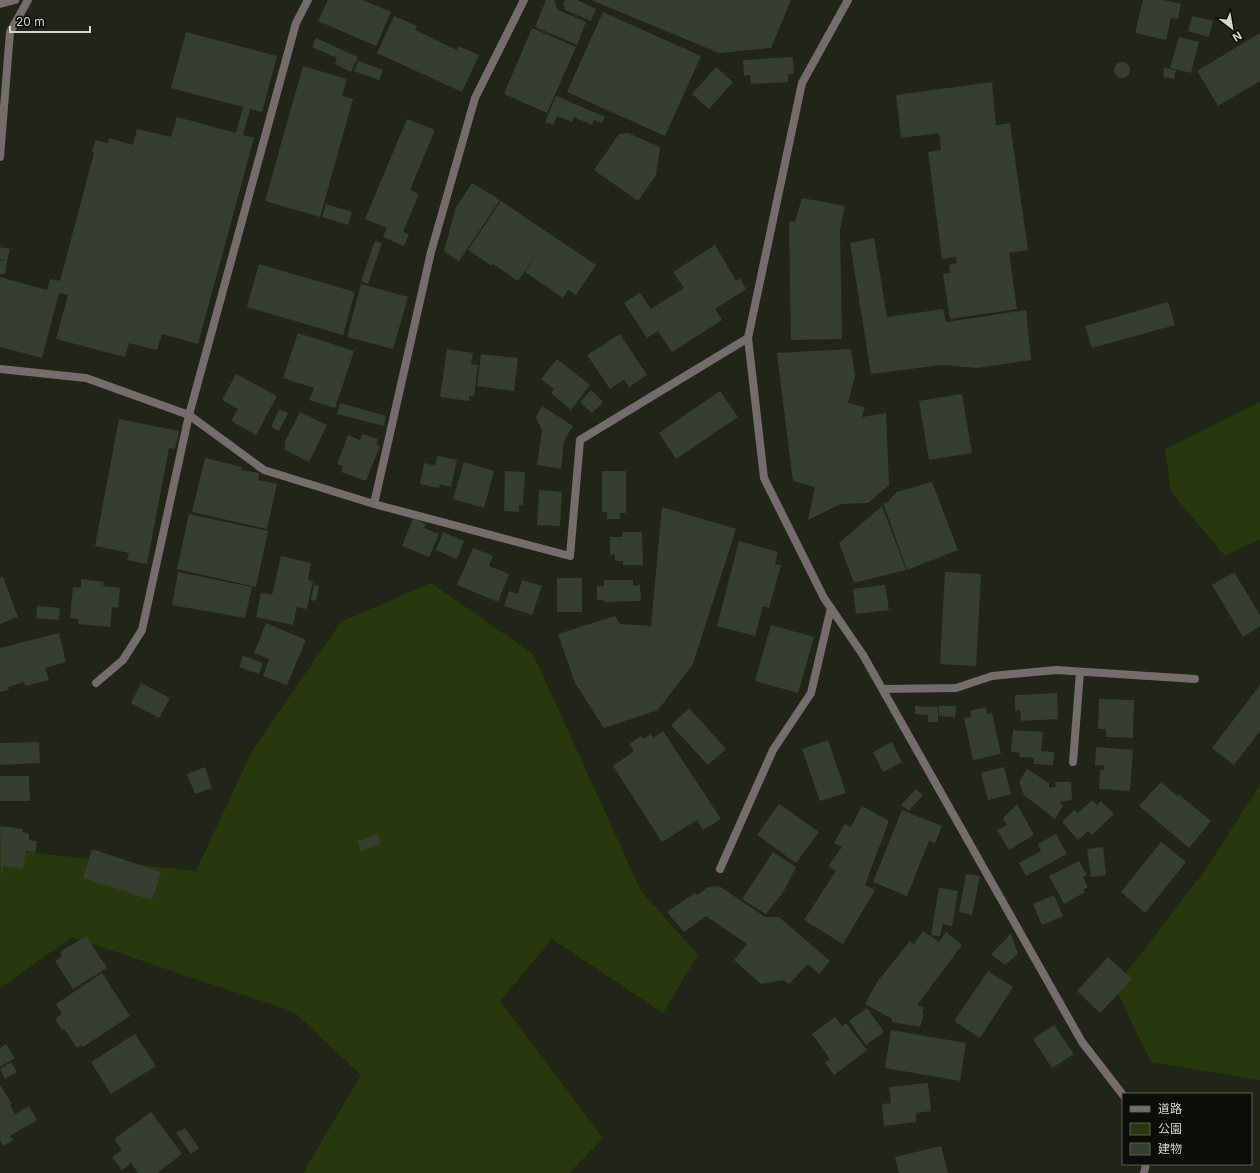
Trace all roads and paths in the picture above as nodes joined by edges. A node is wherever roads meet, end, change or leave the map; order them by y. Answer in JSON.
{"nodes":[{"id":1,"x":15,"y":0,"type":"edge"},
{"id":2,"x":28,"y":0,"type":"edge"},
{"id":3,"x":308,"y":0,"type":"edge"},
{"id":4,"x":524,"y":0,"type":"edge"},
{"id":5,"x":848,"y":0,"type":"edge"},
{"id":6,"x":0,"y":4,"type":"edge"},
{"id":7,"x":0,"y":157,"type":"edge"},
{"id":8,"x":748,"y":338,"type":"junction"},
{"id":9,"x":0,"y":369,"type":"edge"},
{"id":10,"x":189,"y":415,"type":"junction"},
{"id":11,"x":374,"y":504,"type":"junction"},
{"id":12,"x":831,"y":608,"type":"junction"},
{"id":13,"x":1080,"y":672,"type":"junction"},
{"id":14,"x":1195,"y":679,"type":"dead end"},
{"id":15,"x":96,"y":683,"type":"dead end"},
{"id":16,"x":883,"y":689,"type":"junction"},
{"id":17,"x":1073,"y":762,"type":"dead end"},
{"id":18,"x":720,"y":869,"type":"dead end"},
{"id":19,"x":1122,"y":1094,"type":"edge"}],
"edges":[{"from":1,"to":6,"type":"street"},
{"from":2,"to":7,"type":"street"},
{"from":3,"to":10,"type":"street"},
{"from":4,"to":11,"type":"street"},
{"from":5,"to":8,"type":"street"},
{"from":8,"to":11,"type":"street"},
{"from":8,"to":12,"type":"street"},
{"from":9,"to":10,"type":"street"},
{"from":10,"to":11,"type":"street"},
{"from":10,"to":15,"type":"street"},
{"from":12,"to":16,"type":"street"},
{"from":12,"to":18,"type":"street"},
{"from":13,"to":14,"type":"street"},
{"from":13,"to":16,"type":"street"},
{"from":13,"to":17,"type":"street"},
{"from":16,"to":19,"type":"street"}]}
